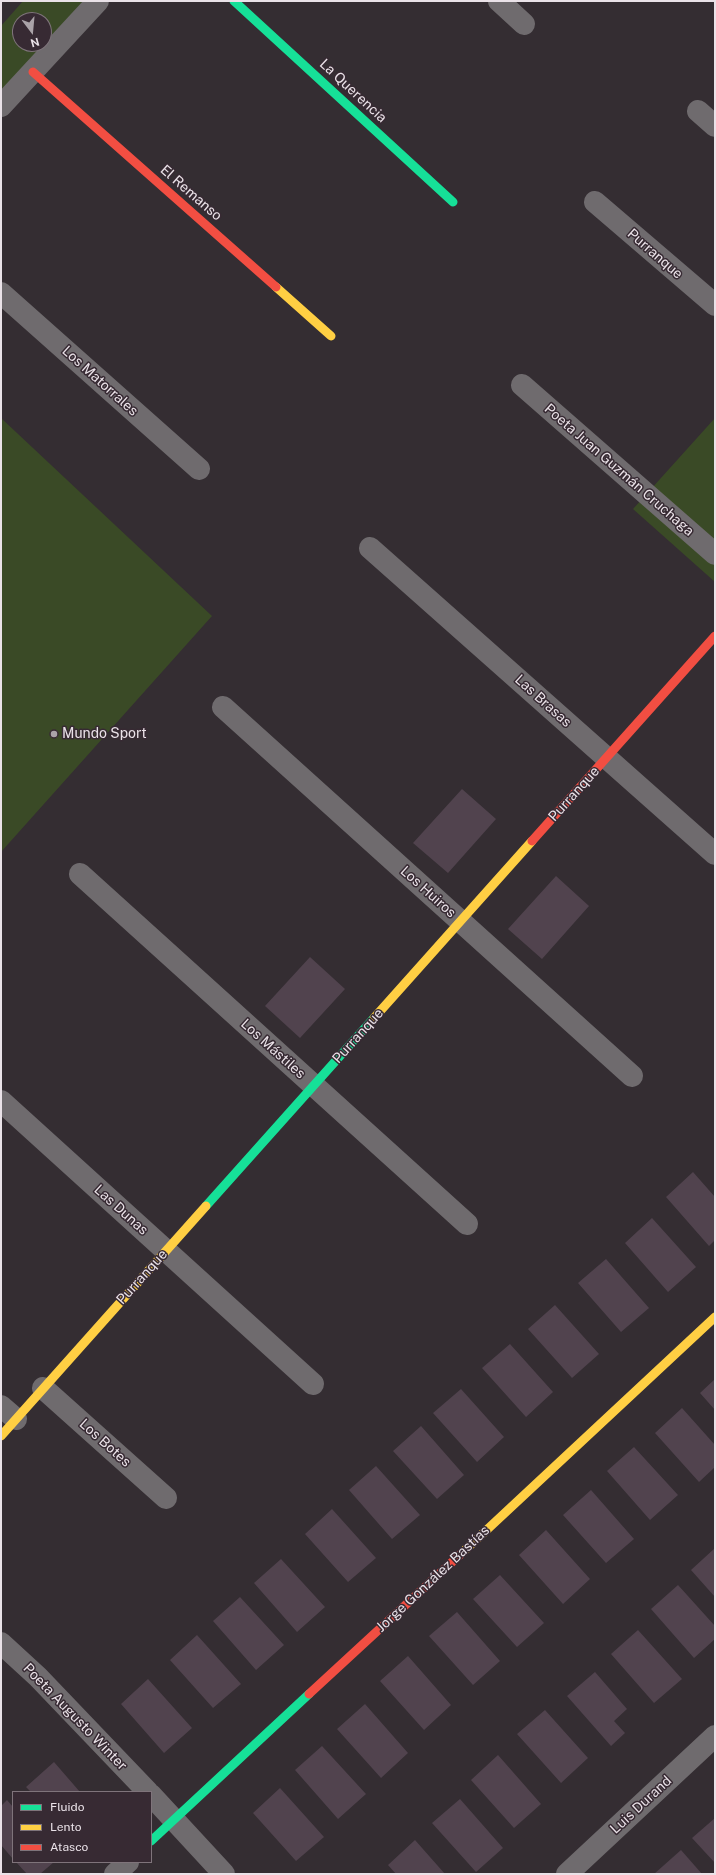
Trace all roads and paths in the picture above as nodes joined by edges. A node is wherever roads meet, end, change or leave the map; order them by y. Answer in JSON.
{"nodes":[{"id":1,"x":98,"y":1,"type":"edge"},
{"id":2,"x":234,"y":1,"type":"edge"},
{"id":3,"x":499,"y":1,"type":"edge"},
{"id":4,"x":524,"y":24,"type":"dead end"},
{"id":5,"x":33,"y":72,"type":"junction"},
{"id":6,"x":1,"y":106,"type":"edge"},
{"id":7,"x":698,"y":111,"type":"dead end"},
{"id":8,"x":715,"y":126,"type":"edge"},
{"id":9,"x":453,"y":202,"type":"dead end"},
{"id":10,"x":595,"y":202,"type":"dead end"},
{"id":11,"x":1,"y":293,"type":"edge"},
{"id":12,"x":715,"y":305,"type":"edge"},
{"id":13,"x":331,"y":336,"type":"dead end"},
{"id":14,"x":522,"y":385,"type":"dead end"},
{"id":15,"x":199,"y":469,"type":"dead end"},
{"id":16,"x":370,"y":548,"type":"dead end"},
{"id":17,"x":715,"y":554,"type":"edge"},
{"id":18,"x":715,"y":636,"type":"edge"},
{"id":19,"x":223,"y":707,"type":"dead end"},
{"id":20,"x":606,"y":757,"type":"junction"},
{"id":21,"x":715,"y":854,"type":"edge"},
{"id":22,"x":80,"y":874,"type":"dead end"},
{"id":23,"x":460,"y":921,"type":"junction"},
{"id":24,"x":632,"y":1076,"type":"dead end"},
{"id":25,"x":313,"y":1086,"type":"junction"},
{"id":26,"x":1,"y":1102,"type":"edge"},
{"id":27,"x":467,"y":1224,"type":"dead end"},
{"id":28,"x":166,"y":1251,"type":"junction"},
{"id":29,"x":715,"y":1317,"type":"edge"},
{"id":30,"x":312,"y":1384,"type":"dead end"},
{"id":31,"x":43,"y":1388,"type":"junction"},
{"id":32,"x":8,"y":1412,"type":"edge"},
{"id":33,"x":1,"y":1436,"type":"edge"},
{"id":34,"x":166,"y":1498,"type":"dead end"},
{"id":35,"x":1,"y":1643,"type":"edge"},
{"id":36,"x":715,"y":1736,"type":"edge"},
{"id":37,"x":147,"y":1791,"type":"edge"},
{"id":38,"x":152,"y":1796,"type":"edge"},
{"id":39,"x":174,"y":1820,"type":"junction"},
{"id":40,"x":152,"y":1840,"type":"edge"},
{"id":41,"x":127,"y":1863,"type":"edge"},
{"id":42,"x":115,"y":1874,"type":"edge"},
{"id":43,"x":224,"y":1874,"type":"edge"},
{"id":44,"x":567,"y":1874,"type":"edge"}],
"edges":[{"from":1,"to":5,"type":"street"},
{"from":2,"to":9,"type":"street","name":"La Querencia"},
{"from":3,"to":4,"type":"street"},
{"from":5,"to":6,"type":"street"},
{"from":5,"to":13,"type":"street","name":"El Remanso"},
{"from":7,"to":8,"type":"street"},
{"from":10,"to":12,"type":"street","name":"Purranque"},
{"from":11,"to":15,"type":"street","name":"Los Matorrales"},
{"from":14,"to":17,"type":"street","name":"Poeta Juan Guzmán Cruchaga"},
{"from":16,"to":20,"type":"street","name":"Las Brasas"},
{"from":18,"to":20,"type":"street","name":"Purranque"},
{"from":19,"to":23,"type":"street","name":"Los Huiros"},
{"from":20,"to":21,"type":"street","name":"Las Brasas"},
{"from":20,"to":23,"type":"street","name":"Purranque"},
{"from":22,"to":25,"type":"street","name":"Los Mástiles"},
{"from":23,"to":24,"type":"street","name":"Los Huiros"},
{"from":23,"to":25,"type":"street","name":"Purranque"},
{"from":25,"to":27,"type":"street","name":"Los Mástiles"},
{"from":25,"to":28,"type":"street","name":"Purranque"},
{"from":26,"to":28,"type":"street","name":"Las Dunas"},
{"from":28,"to":30,"type":"street","name":"Las Dunas"},
{"from":28,"to":31,"type":"street","name":"Purranque"},
{"from":29,"to":39,"type":"street","name":"Jorge González Bastías"},
{"from":31,"to":32,"type":"street","name":"Purranque"},
{"from":31,"to":34,"type":"street","name":"Los Botes"},
{"from":32,"to":33,"type":"street","name":"Purranque"},
{"from":35,"to":37,"type":"street","name":"Poeta Augusto Winter"},
{"from":36,"to":44,"type":"street","name":"Luis Durand"},
{"from":38,"to":39,"type":"street"},
{"from":39,"to":40,"type":"street","name":"Jorge González Bastías"},
{"from":39,"to":43,"type":"street"},
{"from":41,"to":42,"type":"street"}]}
